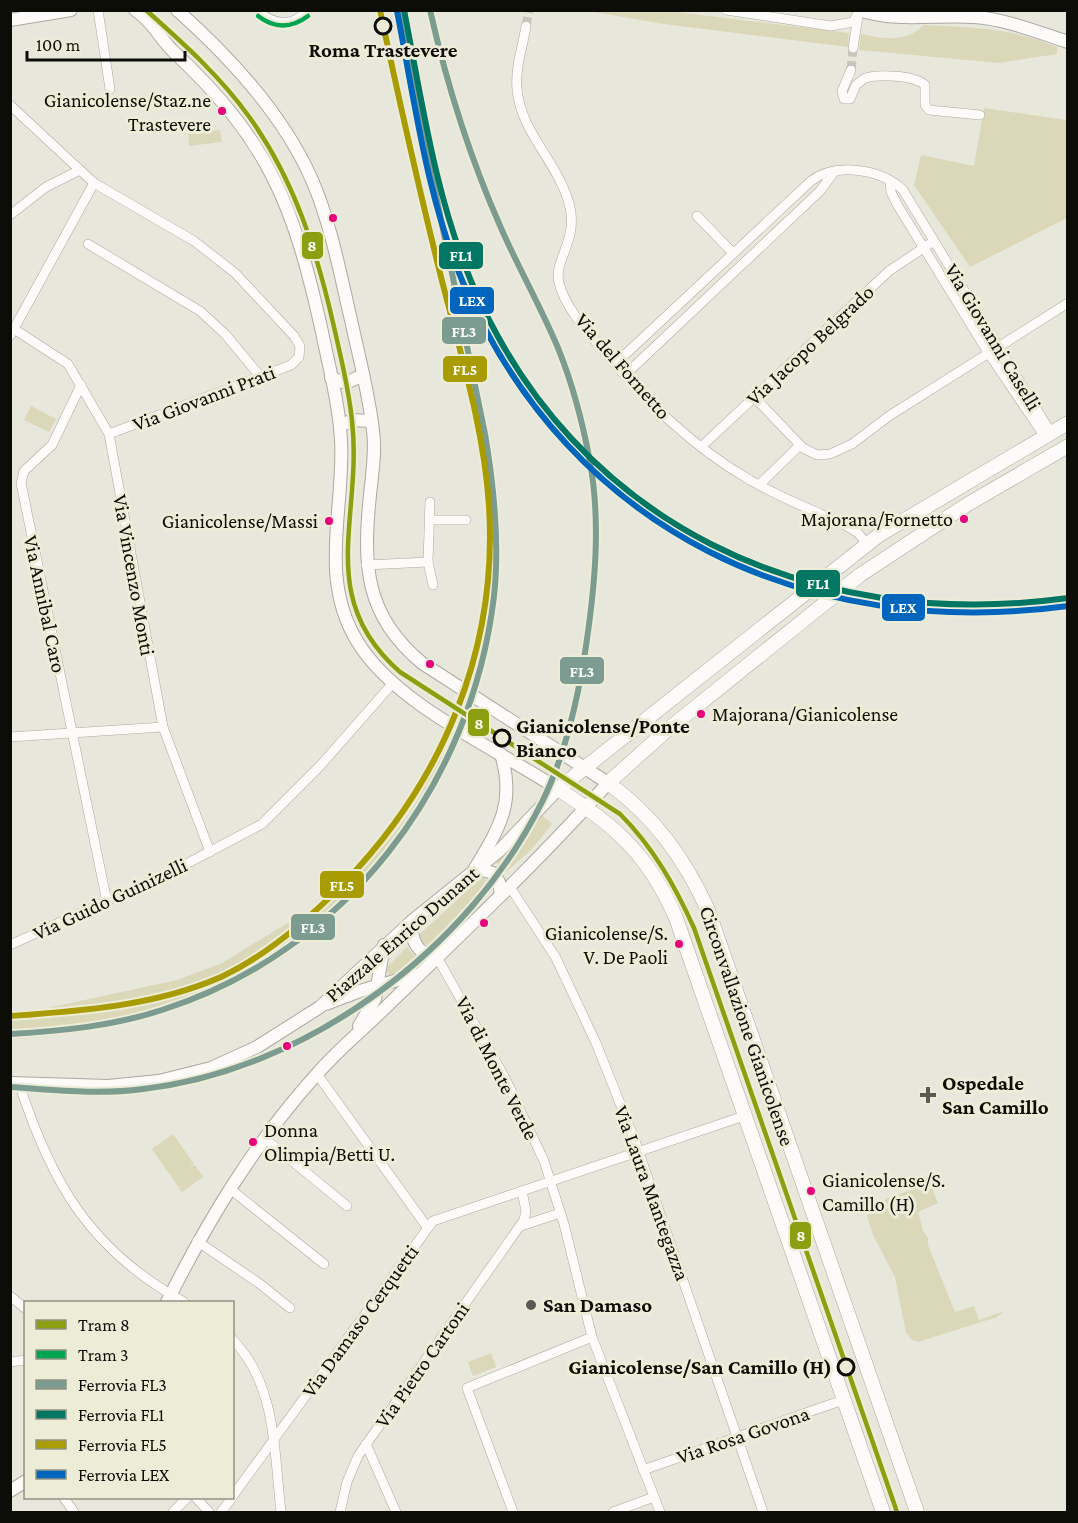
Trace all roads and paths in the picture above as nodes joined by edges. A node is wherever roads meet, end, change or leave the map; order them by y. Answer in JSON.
{"nodes":[{"id":1,"x":71,"y":10,"type":"edge"},
{"id":2,"x":98,"y":10,"type":"edge"},
{"id":3,"x":135,"y":10,"type":"edge"},
{"id":4,"x":148,"y":10,"type":"edge"},
{"id":5,"x":258,"y":10,"type":"edge"},
{"id":6,"x":307,"y":10,"type":"edge"},
{"id":7,"x":726,"y":10,"type":"edge"},
{"id":8,"x":859,"y":11,"type":"edge"},
{"id":9,"x":180,"y":13,"type":"edge"},
{"id":10,"x":10,"y":20,"type":"edge"},
{"id":11,"x":151,"y":24,"type":"junction"},
{"id":12,"x":526,"y":26,"type":"tunnel mouth"},
{"id":13,"x":1068,"y":42,"type":"edge"},
{"id":14,"x":853,"y":48,"type":"tunnel mouth"},
{"id":15,"x":851,"y":70,"type":"tunnel mouth"},
{"id":16,"x":110,"y":89,"type":"dead end"},
{"id":17,"x":10,"y":105,"type":"edge"},
{"id":18,"x":980,"y":115,"type":"dead end"},
{"id":19,"x":80,"y":170,"type":"junction"},
{"id":20,"x":835,"y":171,"type":"junction"},
{"id":21,"x":890,"y":181,"type":"junction"},
{"id":22,"x":94,"y":183,"type":"junction"},
{"id":23,"x":10,"y":215,"type":"edge"},
{"id":24,"x":697,"y":216,"type":"dead end"},
{"id":25,"x":934,"y":242,"type":"junction"},
{"id":26,"x":88,"y":244,"type":"dead end"},
{"id":27,"x":924,"y":248,"type":"junction"},
{"id":28,"x":737,"y":249,"type":"junction"},
{"id":29,"x":751,"y":257,"type":"junction"},
{"id":30,"x":1068,"y":303,"type":"edge"},
{"id":31,"x":12,"y":333,"type":"edge"},
{"id":32,"x":1000,"y":347,"type":"junction"},
{"id":33,"x":989,"y":354,"type":"junction"},
{"id":34,"x":615,"y":364,"type":"junction"},
{"id":35,"x":363,"y":375,"type":"junction"},
{"id":36,"x":625,"y":375,"type":"junction"},
{"id":37,"x":260,"y":376,"type":"junction"},
{"id":38,"x":332,"y":378,"type":"junction"},
{"id":39,"x":81,"y":385,"type":"junction"},
{"id":40,"x":754,"y":398,"type":"junction"},
{"id":41,"x":371,"y":421,"type":"junction"},
{"id":42,"x":1068,"y":423,"type":"edge"},
{"id":43,"x":340,"y":426,"type":"junction"},
{"id":44,"x":109,"y":435,"type":"junction"},
{"id":45,"x":1048,"y":435,"type":"junction"},
{"id":46,"x":800,"y":445,"type":"junction"},
{"id":47,"x":701,"y":447,"type":"junction"},
{"id":48,"x":1064,"y":448,"type":"edge"},
{"id":49,"x":759,"y":485,"type":"junction"},
{"id":50,"x":935,"y":500,"type":"junction"},
{"id":51,"x":430,"y":502,"type":"dead end"},
{"id":52,"x":430,"y":520,"type":"junction"},
{"id":53,"x":466,"y":520,"type":"dead end"},
{"id":54,"x":930,"y":528,"type":"junction"},
{"id":55,"x":867,"y":544,"type":"junction"},
{"id":56,"x":428,"y":562,"type":"junction"},
{"id":57,"x":366,"y":565,"type":"junction"},
{"id":58,"x":860,"y":575,"type":"junction"},
{"id":59,"x":433,"y":585,"type":"dead end"},
{"id":60,"x":393,"y":683,"type":"junction"},
{"id":61,"x":163,"y":728,"type":"junction"},
{"id":62,"x":72,"y":734,"type":"junction"},
{"id":63,"x":10,"y":737,"type":"edge"},
{"id":64,"x":501,"y":754,"type":"junction"},
{"id":65,"x":584,"y":766,"type":"junction"},
{"id":66,"x":608,"y":783,"type":"junction"},
{"id":67,"x":558,"y":789,"type":"junction"},
{"id":68,"x":586,"y":807,"type":"junction"},
{"id":69,"x":210,"y":852,"type":"junction"},
{"id":70,"x":475,"y":868,"type":"junction"},
{"id":71,"x":505,"y":891,"type":"junction"},
{"id":72,"x":108,"y":902,"type":"junction"},
{"id":73,"x":412,"y":921,"type":"junction"},
{"id":74,"x":10,"y":945,"type":"edge"},
{"id":75,"x":384,"y":945,"type":"junction"},
{"id":76,"x":437,"y":957,"type":"junction"},
{"id":77,"x":418,"y":975,"type":"junction"},
{"id":78,"x":377,"y":986,"type":"junction"},
{"id":79,"x":348,"y":995,"type":"junction"},
{"id":80,"x":320,"y":1007,"type":"junction"},
{"id":81,"x":365,"y":1016,"type":"junction"},
{"id":82,"x":354,"y":1035,"type":"junction"},
{"id":83,"x":317,"y":1074,"type":"junction"},
{"id":84,"x":15,"y":1083,"type":"edge"},
{"id":85,"x":744,"y":1116,"type":"junction"},
{"id":86,"x":264,"y":1138,"type":"junction"},
{"id":87,"x":639,"y":1152,"type":"junction"},
{"id":88,"x":551,"y":1182,"type":"junction"},
{"id":89,"x":229,"y":1188,"type":"junction"},
{"id":90,"x":522,"y":1191,"type":"junction"},
{"id":91,"x":347,"y":1206,"type":"dead end"},
{"id":92,"x":560,"y":1213,"type":"junction"},
{"id":93,"x":521,"y":1226,"type":"junction"},
{"id":94,"x":427,"y":1227,"type":"junction"},
{"id":95,"x":197,"y":1241,"type":"junction"},
{"id":96,"x":324,"y":1264,"type":"dead end"},
{"id":97,"x":10,"y":1296,"type":"edge"},
{"id":98,"x":169,"y":1299,"type":"edge"},
{"id":99,"x":24,"y":1308,"type":"edge"},
{"id":100,"x":290,"y":1308,"type":"dead end"},
{"id":101,"x":592,"y":1337,"type":"junction"},
{"id":102,"x":234,"y":1341,"type":"edge"},
{"id":103,"x":843,"y":1400,"type":"junction"},
{"id":104,"x":737,"y":1437,"type":"junction"},
{"id":105,"x":273,"y":1442,"type":"junction"},
{"id":106,"x":366,"y":1444,"type":"junction"},
{"id":107,"x":643,"y":1470,"type":"junction"},
{"id":108,"x":24,"y":1482,"type":"edge"},
{"id":109,"x":10,"y":1491,"type":"edge"},
{"id":110,"x":234,"y":1494,"type":"edge"},
{"id":111,"x":654,"y":1497,"type":"junction"},
{"id":112,"x":65,"y":1499,"type":"edge"},
{"id":113,"x":185,"y":1499,"type":"edge"},
{"id":114,"x":198,"y":1499,"type":"edge"},
{"id":115,"x":231,"y":1499,"type":"edge"},
{"id":116,"x":74,"y":1512,"type":"edge"},
{"id":117,"x":173,"y":1512,"type":"edge"},
{"id":118,"x":210,"y":1512,"type":"edge"},
{"id":119,"x":221,"y":1512,"type":"edge"},
{"id":120,"x":281,"y":1512,"type":"edge"},
{"id":121,"x":340,"y":1512,"type":"edge"},
{"id":122,"x":396,"y":1512,"type":"edge"},
{"id":123,"x":513,"y":1512,"type":"edge"},
{"id":124,"x":613,"y":1512,"type":"edge"},
{"id":125,"x":660,"y":1512,"type":"edge"},
{"id":126,"x":763,"y":1512,"type":"edge"},
{"id":127,"x":883,"y":1512,"type":"edge"},
{"id":128,"x":917,"y":1512,"type":"edge"}],
"edges":[{"from":1,"to":10,"type":"main road"},
{"from":2,"to":16,"type":"street"},
{"from":3,"to":11,"type":"main road","name":"Circonvallazione Gianicolense"},
{"from":4,"to":11,"type":"main road","name":"Circonvallazione Gianicolense"},
{"from":5,"to":6,"type":"street"},
{"from":7,"to":8,"type":"street"},
{"from":8,"to":13,"type":"main road"},
{"from":8,"to":14,"type":"street"},
{"from":9,"to":35,"type":"main road","name":"Circonvallazione Gianicolense"},
{"from":11,"to":38,"type":"main road","name":"Circonvallazione Gianicolense"},
{"from":12,"to":34,"type":"street","name":"Via del Fornetto"},
{"from":15,"to":18,"type":"street"},
{"from":17,"to":19,"type":"street"},
{"from":19,"to":22,"type":"street"},
{"from":19,"to":23,"type":"street"},
{"from":20,"to":21,"type":"street"},
{"from":20,"to":28,"type":"street"},
{"from":20,"to":29,"type":"street"},
{"from":21,"to":25,"type":"street","name":"Via Giovanni Caselli"},
{"from":21,"to":27,"type":"street","name":"Via Giovanni Caselli"},
{"from":22,"to":31,"type":"street"},
{"from":22,"to":37,"type":"street","name":"Via Giovanni Prati"},
{"from":24,"to":28,"type":"street"},
{"from":25,"to":27,"type":"street","name":"Via Giovanni Caselli"},
{"from":25,"to":32,"type":"street","name":"Via Giovanni Caselli"},
{"from":26,"to":37,"type":"street"},
{"from":27,"to":33,"type":"street","name":"Via Giovanni Caselli"},
{"from":27,"to":40,"type":"street","name":"Via Jacopo Belgrado"},
{"from":28,"to":29,"type":"street"},
{"from":28,"to":34,"type":"street"},
{"from":29,"to":36,"type":"street"},
{"from":30,"to":32,"type":"street"},
{"from":31,"to":39,"type":"street","name":"Via Vincenzo Monti"},
{"from":32,"to":33,"type":"street"},
{"from":32,"to":45,"type":"street","name":"Via Giovanni Caselli"},
{"from":33,"to":45,"type":"street","name":"Via Giovanni Caselli"},
{"from":33,"to":46,"type":"street"},
{"from":34,"to":36,"type":"street","name":"Via del Fornetto"},
{"from":35,"to":38,"type":"main road"},
{"from":35,"to":41,"type":"main road","name":"Circonvallazione Gianicolense"},
{"from":36,"to":47,"type":"street","name":"Via del Fornetto"},
{"from":37,"to":44,"type":"street","name":"Via Giovanni Prati"},
{"from":38,"to":43,"type":"main road","name":"Circonvallazione Gianicolense"},
{"from":39,"to":44,"type":"street","name":"Via Vincenzo Monti"},
{"from":39,"to":62,"type":"street","name":"Via Annibal Caro"},
{"from":40,"to":46,"type":"street"},
{"from":40,"to":47,"type":"street","name":"Via Jacopo Belgrado"},
{"from":41,"to":43,"type":"main road"},
{"from":41,"to":57,"type":"main road","name":"Circonvallazione Gianicolense"},
{"from":42,"to":45,"type":"main road","name":"Piazzale Enrico Dunant"},
{"from":43,"to":60,"type":"main road","name":"Circonvallazione Gianicolense"},
{"from":44,"to":61,"type":"street","name":"Via Vincenzo Monti"},
{"from":45,"to":48,"type":"main road"},
{"from":45,"to":50,"type":"main road","name":"Piazzale Enrico Dunant"},
{"from":46,"to":49,"type":"street"},
{"from":47,"to":49,"type":"street","name":"Via del Fornetto"},
{"from":48,"to":54,"type":"main road"},
{"from":49,"to":55,"type":"street","name":"Via del Fornetto"},
{"from":50,"to":54,"type":"main road"},
{"from":50,"to":55,"type":"main road","name":"Piazzale Enrico Dunant"},
{"from":51,"to":52,"type":"street"},
{"from":52,"to":53,"type":"street"},
{"from":52,"to":56,"type":"street"},
{"from":54,"to":58,"type":"main road"},
{"from":55,"to":58,"type":"main road"},
{"from":55,"to":65,"type":"main road","name":"Piazzale Enrico Dunant"},
{"from":56,"to":57,"type":"street"},
{"from":56,"to":59,"type":"street"},
{"from":57,"to":65,"type":"main road","name":"Circonvallazione Gianicolense"},
{"from":58,"to":66,"type":"main road"},
{"from":60,"to":64,"type":"main road","name":"Circonvallazione Gianicolense"},
{"from":60,"to":69,"type":"street","name":"Via Guido Guinizelli"},
{"from":61,"to":62,"type":"street"},
{"from":61,"to":69,"type":"street","name":"Via Vincenzo Monti"},
{"from":62,"to":63,"type":"street"},
{"from":62,"to":72,"type":"street"},
{"from":64,"to":67,"type":"main road","name":"Circonvallazione Gianicolense"},
{"from":64,"to":70,"type":"main road"},
{"from":65,"to":66,"type":"main road","name":"Circonvallazione Gianicolense"},
{"from":65,"to":67,"type":"main road","name":"Piazzale Enrico Dunant"},
{"from":66,"to":68,"type":"main road","name":"Piazzale Enrico Dunant"},
{"from":66,"to":128,"type":"main road","name":"Circonvallazione Gianicolense"},
{"from":67,"to":68,"type":"main road","name":"Circonvallazione Gianicolense"},
{"from":67,"to":70,"type":"main road","name":"Piazzale Enrico Dunant"},
{"from":68,"to":71,"type":"main road","name":"Piazzale Enrico Dunant"},
{"from":68,"to":85,"type":"main road","name":"Circonvallazione Gianicolense"},
{"from":69,"to":72,"type":"street","name":"Via Guido Guinizelli"},
{"from":70,"to":71,"type":"main road"},
{"from":70,"to":73,"type":"main road","name":"Piazzale Enrico Dunant"},
{"from":71,"to":76,"type":"main road","name":"Piazzale Enrico Dunant"},
{"from":71,"to":87,"type":"street","name":"Via Laura Mantegazza"},
{"from":72,"to":74,"type":"street","name":"Via Guido Guinizelli"},
{"from":73,"to":75,"type":"main road","name":"Piazzale Enrico Dunant"},
{"from":73,"to":76,"type":"main road"},
{"from":75,"to":78,"type":"main road","name":"Piazzale Enrico Dunant"},
{"from":75,"to":80,"type":"main road","name":"Piazzale Enrico Dunant"},
{"from":76,"to":77,"type":"main road","name":"Piazzale Enrico Dunant"},
{"from":76,"to":88,"type":"street","name":"Via di Monte Verde"},
{"from":77,"to":78,"type":"main road","name":"Piazzale Enrico Dunant"},
{"from":77,"to":82,"type":"main road","name":"Piazzale Enrico Dunant"},
{"from":78,"to":79,"type":"main road","name":"Piazzale Enrico Dunant"},
{"from":78,"to":81,"type":"main road","name":"Piazzale Enrico Dunant"},
{"from":79,"to":80,"type":"main road","name":"Piazzale Enrico Dunant"},
{"from":79,"to":81,"type":"main road"},
{"from":80,"to":84,"type":"main road"},
{"from":81,"to":82,"type":"main road","name":"Piazzale Enrico Dunant"},
{"from":82,"to":83,"type":"main road"},
{"from":83,"to":86,"type":"main road"},
{"from":83,"to":94,"type":"street"},
{"from":84,"to":98,"type":"street"},
{"from":85,"to":87,"type":"street","name":"Via Damaso Cerquetti"},
{"from":85,"to":103,"type":"main road","name":"Circonvallazione Gianicolense"},
{"from":86,"to":89,"type":"main road"},
{"from":86,"to":91,"type":"street"},
{"from":87,"to":88,"type":"street","name":"Via Damaso Cerquetti"},
{"from":87,"to":104,"type":"street","name":"Via Laura Mantegazza"},
{"from":88,"to":90,"type":"street","name":"Via Damaso Cerquetti"},
{"from":88,"to":92,"type":"street","name":"Via di Monte Verde"},
{"from":89,"to":95,"type":"main road"},
{"from":89,"to":96,"type":"street"},
{"from":90,"to":93,"type":"street"},
{"from":90,"to":94,"type":"street","name":"Via Damaso Cerquetti"},
{"from":92,"to":93,"type":"street"},
{"from":92,"to":101,"type":"street"},
{"from":93,"to":106,"type":"street","name":"Via Pietro Cartoni"},
{"from":94,"to":105,"type":"street","name":"Via Damaso Cerquetti"},
{"from":95,"to":98,"type":"main road"},
{"from":95,"to":100,"type":"street"},
{"from":97,"to":99,"type":"street"},
{"from":101,"to":107,"type":"street"},
{"from":101,"to":123,"type":"street"},
{"from":102,"to":105,"type":"street"},
{"from":103,"to":104,"type":"street","name":"Via Rosa Govona"},
{"from":103,"to":127,"type":"main road","name":"Circonvallazione Gianicolense"},
{"from":104,"to":107,"type":"street","name":"Via Rosa Govona"},
{"from":104,"to":126,"type":"street","name":"Via Laura Mantegazza"},
{"from":105,"to":110,"type":"street","name":"Via Damaso Cerquetti"},
{"from":105,"to":120,"type":"street"},
{"from":106,"to":121,"type":"street","name":"Via Pietro Cartoni"},
{"from":106,"to":122,"type":"street"},
{"from":107,"to":111,"type":"street"},
{"from":108,"to":109,"type":"main road"},
{"from":111,"to":124,"type":"street"},
{"from":111,"to":125,"type":"street"},
{"from":112,"to":116,"type":"street"},
{"from":113,"to":117,"type":"street"},
{"from":114,"to":118,"type":"street"},
{"from":115,"to":119,"type":"street","name":"Via Damaso Cerquetti"}]}
